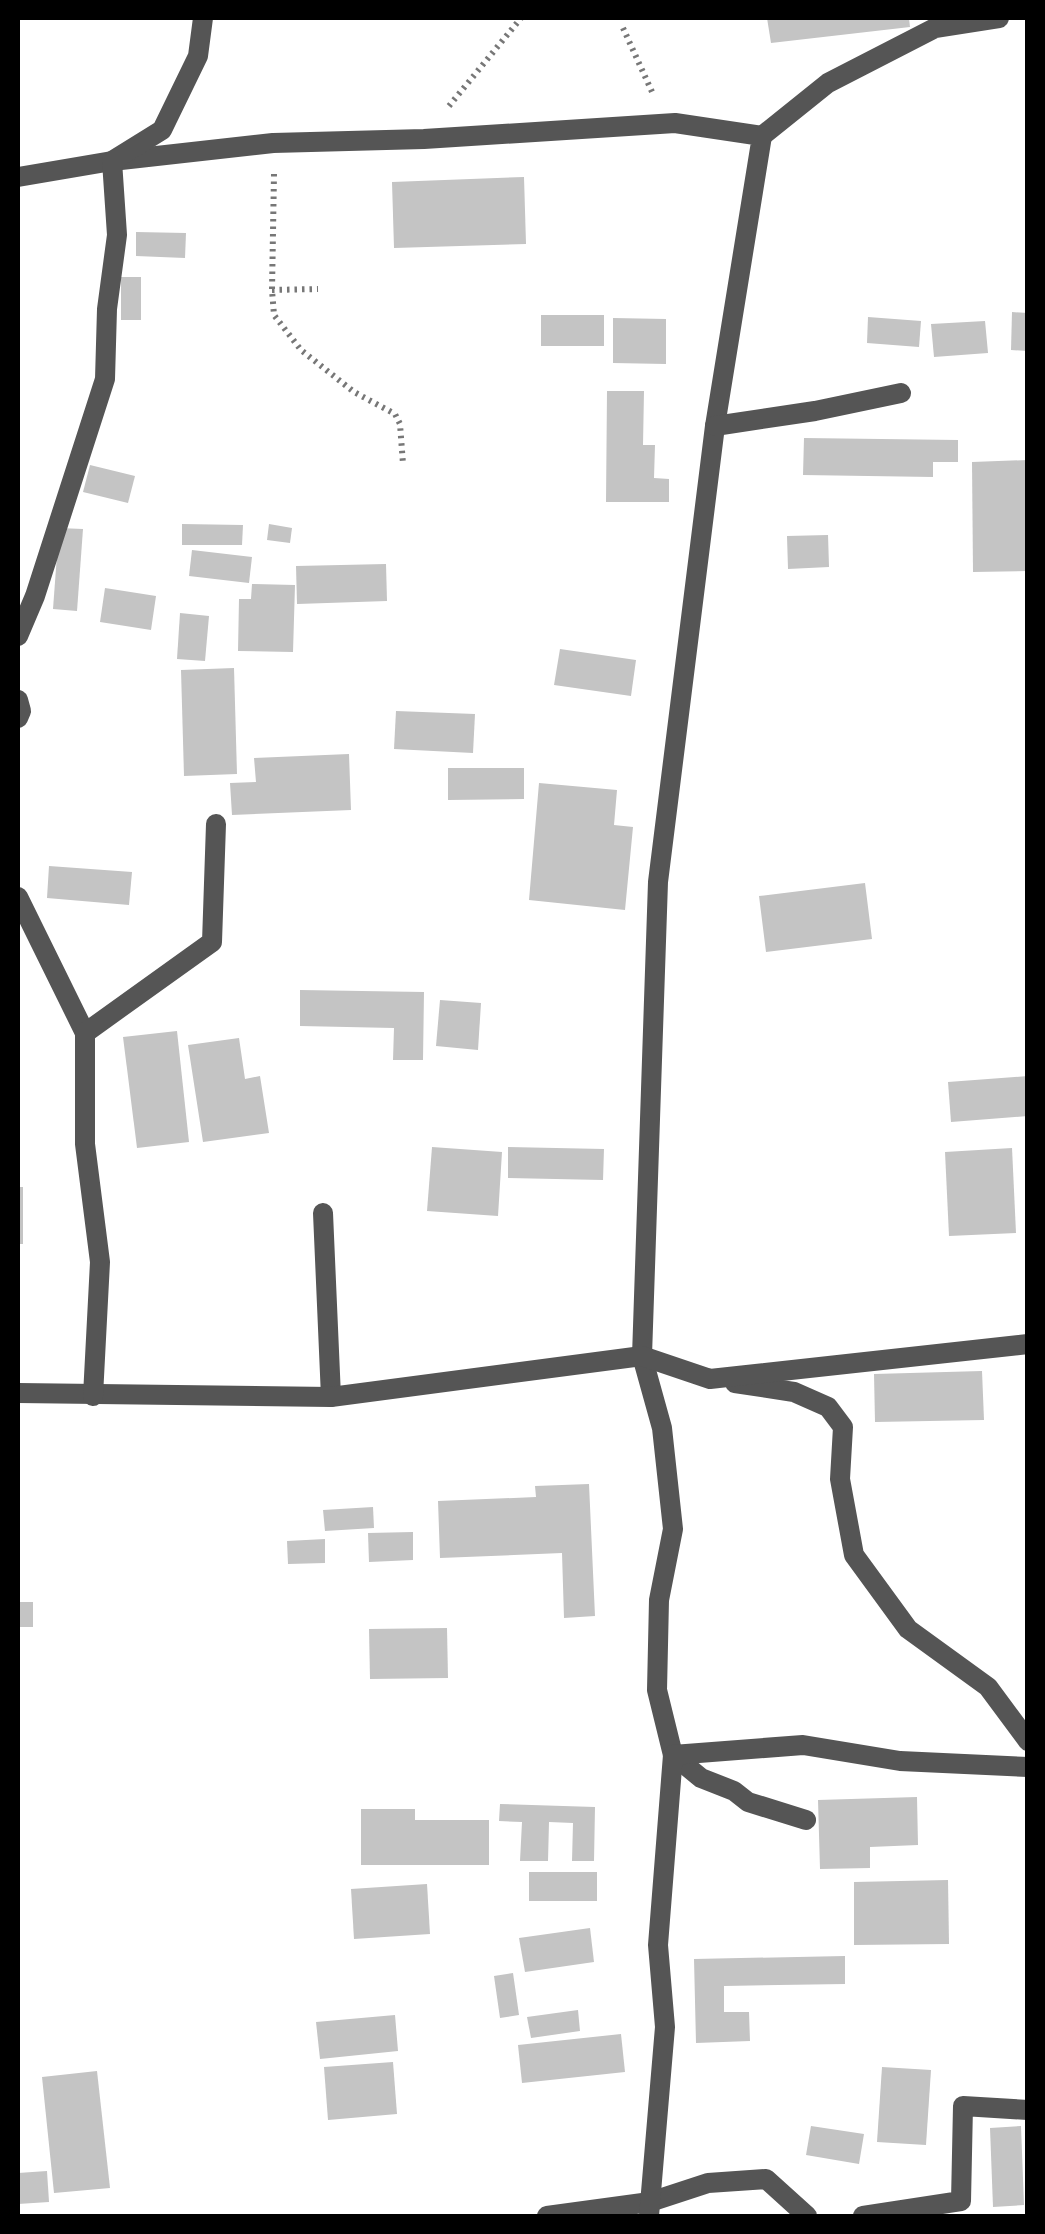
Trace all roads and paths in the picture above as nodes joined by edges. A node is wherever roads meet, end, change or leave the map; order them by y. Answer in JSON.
{"nodes":[{"id":1,"x":202,"y":18,"type":"edge"},
{"id":2,"x":521,"y":18,"type":"edge"},
{"id":3,"x":999,"y":18,"type":"edge"},
{"id":4,"x":964,"y":20,"type":"edge"},
{"id":5,"x":623,"y":28,"type":"dead end"},
{"id":6,"x":676,"y":122,"type":"junction"},
{"id":7,"x":762,"y":136,"type":"junction"},
{"id":8,"x":424,"y":139,"type":"junction"},
{"id":9,"x":273,"y":143,"type":"junction"},
{"id":10,"x":112,"y":160,"type":"junction"},
{"id":11,"x":18,"y":177,"type":"edge"},
{"id":12,"x":318,"y":289,"type":"dead end"},
{"id":13,"x":272,"y":290,"type":"junction"},
{"id":14,"x":901,"y":392,"type":"dead end"},
{"id":15,"x":714,"y":426,"type":"junction"},
{"id":16,"x":403,"y":464,"type":"dead end"},
{"id":17,"x":18,"y":636,"type":"edge"},
{"id":18,"x":18,"y":700,"type":"edge"},
{"id":19,"x":18,"y":718,"type":"edge"},
{"id":20,"x":216,"y":824,"type":"dead end"},
{"id":21,"x":18,"y":897,"type":"edge"},
{"id":22,"x":85,"y":1034,"type":"junction"},
{"id":23,"x":323,"y":1213,"type":"dead end"},
{"id":24,"x":1028,"y":1344,"type":"edge"},
{"id":25,"x":642,"y":1356,"type":"junction"},
{"id":26,"x":710,"y":1379,"type":"junction"},
{"id":27,"x":18,"y":1393,"type":"edge"},
{"id":28,"x":93,"y":1396,"type":"junction"},
{"id":29,"x":331,"y":1397,"type":"junction"},
{"id":30,"x":1028,"y":1741,"type":"edge"},
{"id":31,"x":673,"y":1755,"type":"junction"},
{"id":32,"x":1028,"y":1767,"type":"edge"},
{"id":33,"x":806,"y":1820,"type":"dead end"},
{"id":34,"x":1028,"y":2110,"type":"edge"},
{"id":35,"x":649,"y":2209,"type":"edge"},
{"id":36,"x":547,"y":2216,"type":"edge"},
{"id":37,"x":807,"y":2216,"type":"edge"},
{"id":38,"x":863,"y":2216,"type":"edge"}],
"edges":[{"from":1,"to":10,"type":"street"},
{"from":2,"to":8,"type":"path"},
{"from":3,"to":4,"type":"street"},
{"from":4,"to":7,"type":"street"},
{"from":5,"to":6,"type":"path"},
{"from":6,"to":7,"type":"street"},
{"from":6,"to":8,"type":"street"},
{"from":7,"to":15,"type":"street"},
{"from":8,"to":9,"type":"street"},
{"from":9,"to":10,"type":"street"},
{"from":9,"to":13,"type":"path"},
{"from":10,"to":11,"type":"street"},
{"from":10,"to":17,"type":"street"},
{"from":12,"to":13,"type":"path"},
{"from":13,"to":16,"type":"path"},
{"from":14,"to":15,"type":"street"},
{"from":15,"to":25,"type":"street"},
{"from":18,"to":19,"type":"street"},
{"from":20,"to":22,"type":"street"},
{"from":21,"to":22,"type":"street"},
{"from":22,"to":28,"type":"street"},
{"from":23,"to":29,"type":"street"},
{"from":24,"to":26,"type":"street"},
{"from":25,"to":26,"type":"street"},
{"from":25,"to":29,"type":"street"},
{"from":25,"to":31,"type":"street"},
{"from":26,"to":30,"type":"street"},
{"from":27,"to":28,"type":"street"},
{"from":28,"to":29,"type":"street"},
{"from":31,"to":32,"type":"street"},
{"from":31,"to":33,"type":"street"},
{"from":31,"to":35,"type":"street"},
{"from":34,"to":38,"type":"street"},
{"from":35,"to":36,"type":"street"},
{"from":35,"to":37,"type":"street"}]}
